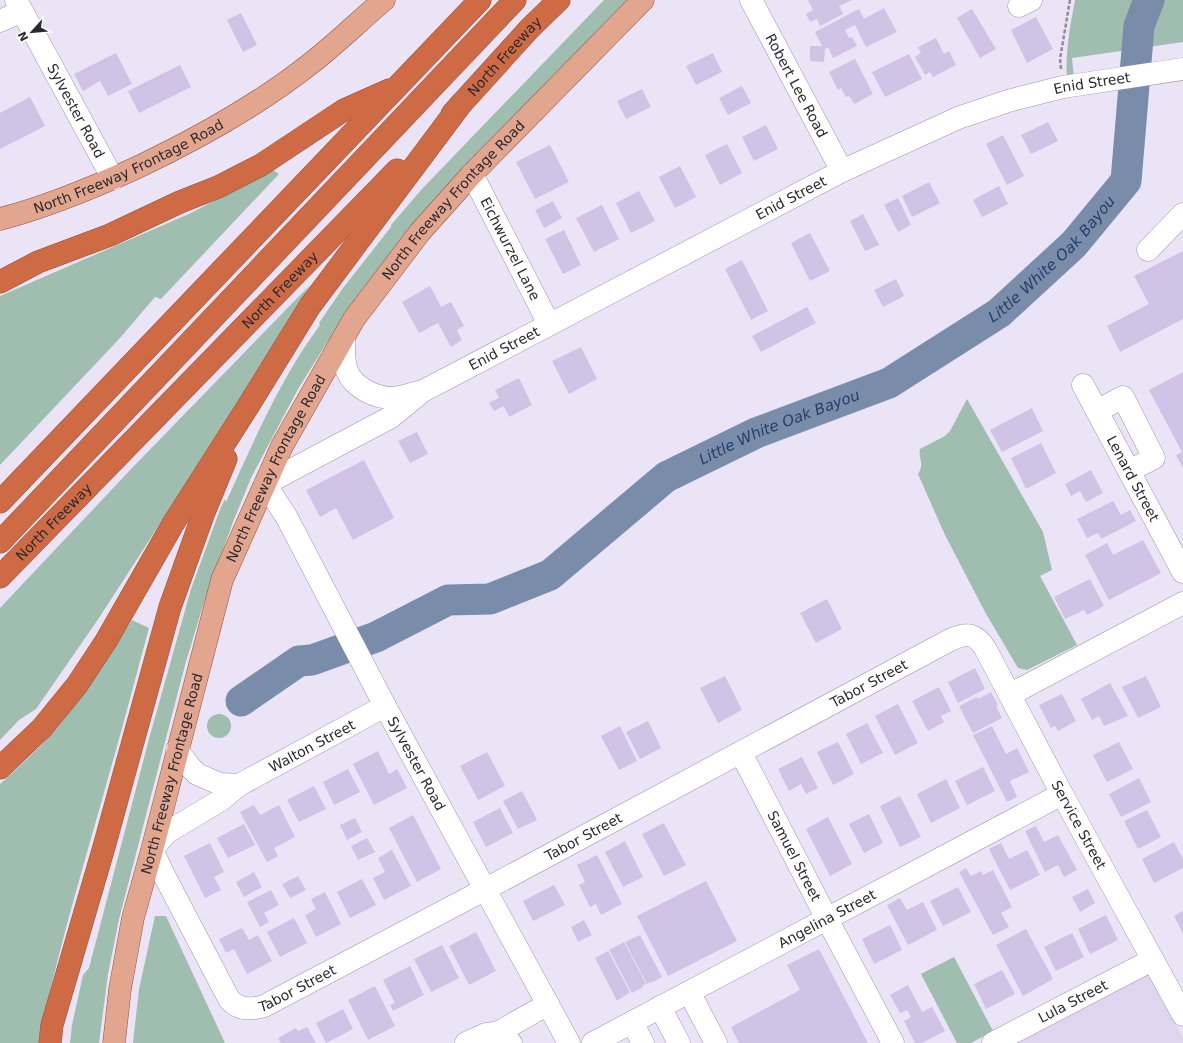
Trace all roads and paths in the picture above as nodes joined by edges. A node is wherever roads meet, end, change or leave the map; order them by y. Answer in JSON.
{"nodes":[{"id":1,"x":384,"y":0,"type":"edge"},
{"id":2,"x":480,"y":0,"type":"edge"},
{"id":3,"x":515,"y":0,"type":"edge"},
{"id":4,"x":559,"y":0,"type":"edge"},
{"id":5,"x":643,"y":0,"type":"edge"},
{"id":6,"x":751,"y":0,"type":"edge"},
{"id":7,"x":1070,"y":0,"type":"edge"},
{"id":8,"x":19,"y":6,"type":"edge"},
{"id":9,"x":0,"y":21,"type":"edge"},
{"id":10,"x":1183,"y":69,"type":"edge"},
{"id":11,"x":1062,"y":73,"type":"dead end"},
{"id":12,"x":399,"y":86,"type":"junction"},
{"id":13,"x":461,"y":104,"type":"junction"},
{"id":14,"x":842,"y":171,"type":"junction"},
{"id":15,"x":472,"y":174,"type":"junction"},
{"id":16,"x":113,"y":179,"type":"junction"},
{"id":17,"x":1183,"y":214,"type":"edge"},
{"id":18,"x":0,"y":219,"type":"edge"},
{"id":19,"x":1148,"y":250,"type":"dead end"},
{"id":20,"x":38,"y":262,"type":"junction"},
{"id":21,"x":0,"y":268,"type":"edge"},
{"id":22,"x":0,"y":282,"type":"edge"},
{"id":23,"x":549,"y":324,"type":"junction"},
{"id":24,"x":344,"y":337,"type":"junction"},
{"id":25,"x":1083,"y":385,"type":"dead end"},
{"id":26,"x":423,"y":391,"type":"junction"},
{"id":27,"x":247,"y":408,"type":"junction"},
{"id":28,"x":1097,"y":411,"type":"junction"},
{"id":29,"x":1129,"y":471,"type":"junction"},
{"id":30,"x":265,"y":484,"type":"junction"},
{"id":31,"x":0,"y":502,"type":"edge"},
{"id":32,"x":0,"y":542,"type":"edge"},
{"id":33,"x":1183,"y":572,"type":"edge"},
{"id":34,"x":0,"y":577,"type":"edge"},
{"id":35,"x":1183,"y":603,"type":"edge"},
{"id":36,"x":974,"y":636,"type":"joint"},
{"id":37,"x":1011,"y":694,"type":"junction"},
{"id":38,"x":385,"y":706,"type":"junction"},
{"id":39,"x":177,"y":750,"type":"junction"},
{"id":40,"x":740,"y":753,"type":"junction"},
{"id":41,"x":0,"y":768,"type":"edge"},
{"id":42,"x":239,"y":785,"type":"junction"},
{"id":43,"x":1062,"y":794,"type":"junction"},
{"id":44,"x":152,"y":850,"type":"junction"},
{"id":45,"x":484,"y":890,"type":"junction"},
{"id":46,"x":827,"y":919,"type":"junction"},
{"id":47,"x":79,"y":935,"type":"junction"},
{"id":48,"x":1152,"y":960,"type":"junction"},
{"id":49,"x":689,"y":992,"type":"junction"},
{"id":50,"x":548,"y":1004,"type":"junction"},
{"id":51,"x":660,"y":1007,"type":"junction"},
{"id":52,"x":1183,"y":1015,"type":"edge"},
{"id":53,"x":632,"y":1022,"type":"junction"},
{"id":54,"x":505,"y":1038,"type":"edge"},
{"id":55,"x":50,"y":1043,"type":"edge"},
{"id":56,"x":64,"y":1043,"type":"edge"},
{"id":57,"x":114,"y":1043,"type":"edge"},
{"id":58,"x":466,"y":1043,"type":"edge"},
{"id":59,"x":569,"y":1043,"type":"edge"},
{"id":60,"x":592,"y":1043,"type":"edge"},
{"id":61,"x":643,"y":1043,"type":"edge"},
{"id":62,"x":679,"y":1043,"type":"edge"},
{"id":63,"x":716,"y":1043,"type":"edge"},
{"id":64,"x":893,"y":1043,"type":"edge"},
{"id":65,"x":993,"y":1043,"type":"edge"}],
"edges":[{"from":1,"to":16,"type":"main road","name":"North Freeway Frontage Road"},
{"from":2,"to":12,"type":"highway"},
{"from":3,"to":32,"type":"highway","name":"North Freeway"},
{"from":4,"to":13,"type":"highway","name":"North Freeway"},
{"from":5,"to":15,"type":"main road","name":"North Freeway Frontage Road"},
{"from":6,"to":14,"type":"street","name":"Robert Lee Road"},
{"from":7,"to":11,"type":"path"},
{"from":8,"to":9,"type":"street"},
{"from":8,"to":16,"type":"street","name":"Sylvester Road"},
{"from":10,"to":14,"type":"street","name":"Enid Street"},
{"from":12,"to":20,"type":"highway"},
{"from":12,"to":31,"type":"highway"},
{"from":13,"to":27,"type":"highway"},
{"from":13,"to":34,"type":"highway","name":"North Freeway"},
{"from":14,"to":23,"type":"street","name":"Enid Street"},
{"from":15,"to":23,"type":"street","name":"Eichwurzel Lane"},
{"from":15,"to":24,"type":"main road","name":"North Freeway Frontage Road"},
{"from":16,"to":18,"type":"main road","name":"North Freeway Frontage Road"},
{"from":17,"to":19,"type":"street"},
{"from":20,"to":21,"type":"highway"},
{"from":20,"to":22,"type":"highway"},
{"from":23,"to":26,"type":"street","name":"Enid Street"},
{"from":24,"to":26,"type":"street","name":"Enid Street"},
{"from":24,"to":30,"type":"main road","name":"North Freeway Frontage Road"},
{"from":25,"to":28,"type":"street","name":"Lenard Street"},
{"from":26,"to":30,"type":"street","name":"Enid Street"},
{"from":27,"to":41,"type":"highway"},
{"from":27,"to":47,"type":"highway"},
{"from":28,"to":29,"type":"street","name":"Lenard Street"},
{"from":28,"to":29,"type":"street"},
{"from":29,"to":33,"type":"street","name":"Lenard Street"},
{"from":30,"to":38,"type":"street","name":"Sylvester Road"},
{"from":30,"to":39,"type":"main road","name":"North Freeway Frontage Road"},
{"from":35,"to":37,"type":"street"},
{"from":36,"to":37,"type":"street","name":"Service Street"},
{"from":36,"to":40,"type":"street","name":"Tabor Street"},
{"from":37,"to":43,"type":"street","name":"Service Street"},
{"from":38,"to":42,"type":"street","name":"Walton Street"},
{"from":38,"to":45,"type":"street","name":"Sylvester Road"},
{"from":39,"to":42,"type":"street"},
{"from":39,"to":44,"type":"main road","name":"North Freeway Frontage Road"},
{"from":40,"to":45,"type":"street","name":"Tabor Street"},
{"from":40,"to":46,"type":"street","name":"Samuel Street"},
{"from":42,"to":44,"type":"street","name":"Walton Street"},
{"from":43,"to":46,"type":"street","name":"Angelina Street"},
{"from":43,"to":48,"type":"street","name":"Service Street"},
{"from":44,"to":45,"type":"street","name":"Tabor Street"},
{"from":44,"to":57,"type":"main road","name":"North Freeway Frontage Road"},
{"from":45,"to":50,"type":"street","name":"Sylvester Road"},
{"from":46,"to":49,"type":"street","name":"Angelina Street"},
{"from":46,"to":64,"type":"street","name":"Samuel Street"},
{"from":47,"to":55,"type":"highway"},
{"from":47,"to":56,"type":"highway"},
{"from":48,"to":52,"type":"street","name":"Service Street"},
{"from":48,"to":65,"type":"street","name":"Lula Street"},
{"from":49,"to":51,"type":"street","name":"Angelina Street"},
{"from":49,"to":63,"type":"street"},
{"from":50,"to":54,"type":"street"},
{"from":50,"to":59,"type":"street","name":"Sylvester Road"},
{"from":51,"to":53,"type":"street","name":"Angelina Street"},
{"from":51,"to":62,"type":"street"},
{"from":53,"to":60,"type":"street","name":"Angelina Street"},
{"from":53,"to":61,"type":"street"},
{"from":54,"to":58,"type":"street"}]}
